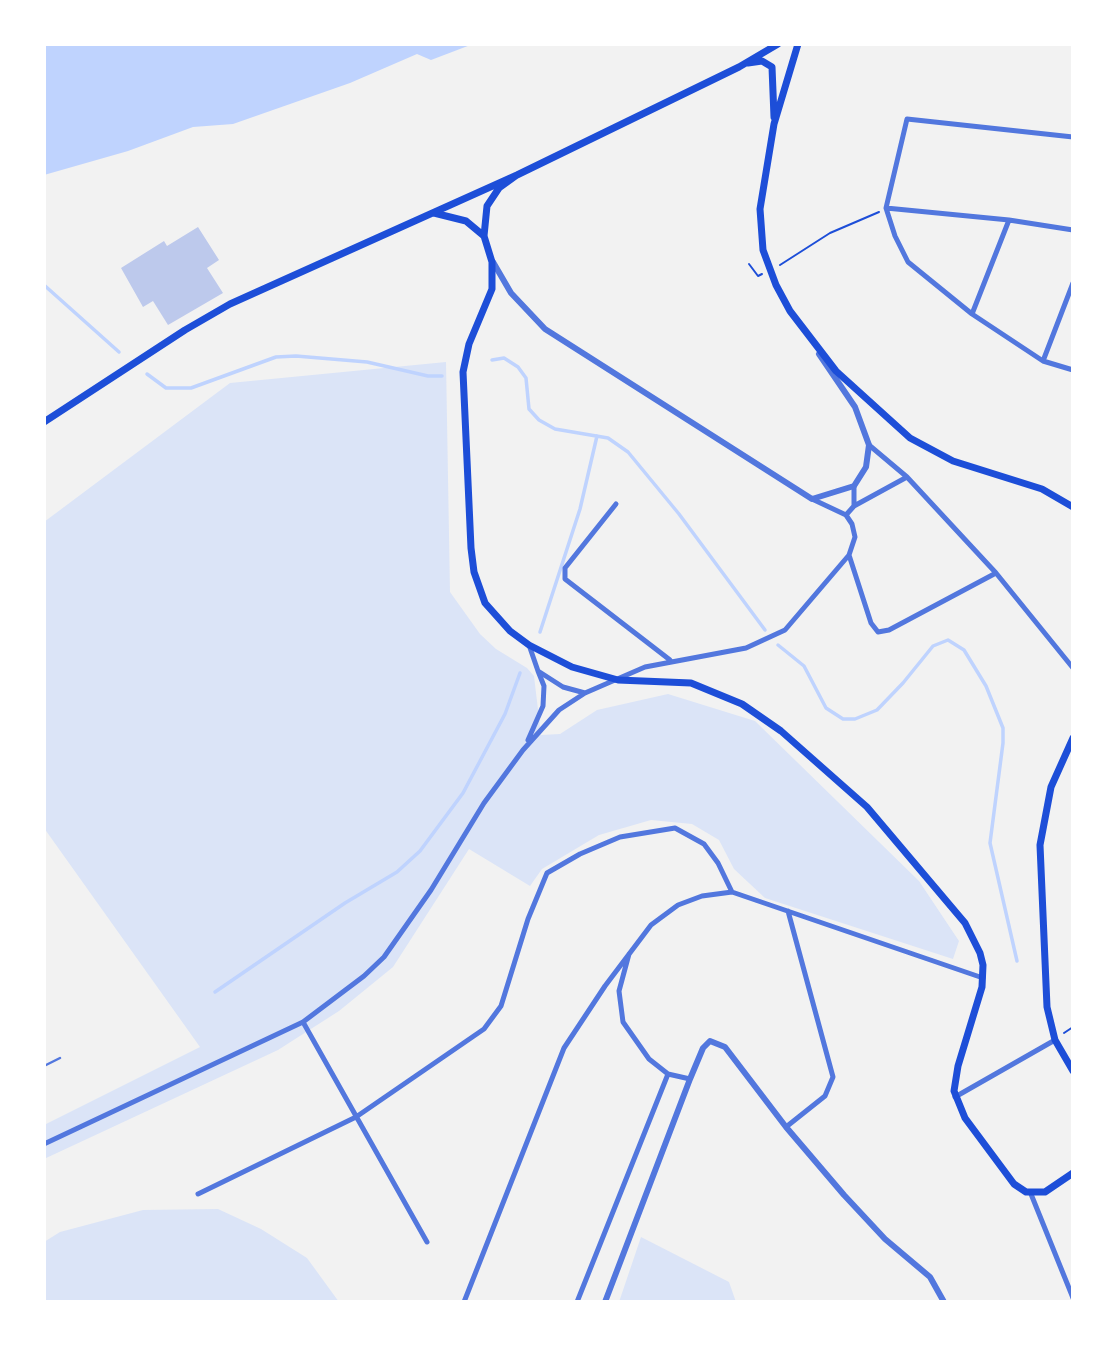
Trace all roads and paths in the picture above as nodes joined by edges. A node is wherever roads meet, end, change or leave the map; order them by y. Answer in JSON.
{"nodes":[{"id":1,"x":778,"y":44,"type":"edge"},
{"id":2,"x":798,"y":44,"type":"edge"},
{"id":3,"x":739,"y":67,"type":"junction"},
{"id":4,"x":774,"y":124,"type":"junction"},
{"id":5,"x":1073,"y":137,"type":"edge"},
{"id":6,"x":517,"y":175,"type":"junction"},
{"id":7,"x":886,"y":208,"type":"junction"},
{"id":8,"x":430,"y":213,"type":"junction"},
{"id":9,"x":1009,"y":220,"type":"junction"},
{"id":10,"x":1073,"y":230,"type":"edge"},
{"id":11,"x":484,"y":236,"type":"junction"},
{"id":12,"x":492,"y":261,"type":"junction"},
{"id":13,"x":787,"y":261,"type":"dead end"},
{"id":14,"x":749,"y":264,"type":"dead end"},
{"id":15,"x":758,"y":276,"type":"dead end"},
{"id":16,"x":1073,"y":284,"type":"edge"},
{"id":17,"x":972,"y":314,"type":"junction"},
{"id":18,"x":810,"y":341,"type":"junction"},
{"id":19,"x":1042,"y":361,"type":"junction"},
{"id":20,"x":1073,"y":370,"type":"edge"},
{"id":21,"x":44,"y":422,"type":"edge"},
{"id":22,"x":869,"y":445,"type":"junction"},
{"id":23,"x":906,"y":477,"type":"junction"},
{"id":24,"x":854,"y":486,"type":"junction"},
{"id":25,"x":812,"y":499,"type":"junction"},
{"id":26,"x":616,"y":504,"type":"dead end"},
{"id":27,"x":854,"y":506,"type":"junction"},
{"id":28,"x":1073,"y":507,"type":"edge"},
{"id":29,"x":846,"y":515,"type":"junction"},
{"id":30,"x":849,"y":555,"type":"junction"},
{"id":31,"x":996,"y":573,"type":"junction"},
{"id":32,"x":529,"y":645,"type":"junction"},
{"id":33,"x":670,"y":660,"type":"junction"},
{"id":34,"x":1073,"y":668,"type":"edge"},
{"id":35,"x":538,"y":671,"type":"junction"},
{"id":36,"x":618,"y":680,"type":"junction"},
{"id":37,"x":585,"y":693,"type":"junction"},
{"id":38,"x":1073,"y":738,"type":"edge"},
{"id":39,"x":523,"y":750,"type":"junction"},
{"id":40,"x":732,"y":892,"type":"junction"},
{"id":41,"x":788,"y":911,"type":"junction"},
{"id":42,"x":629,"y":951,"type":"junction"},
{"id":43,"x":983,"y":978,"type":"junction"},
{"id":44,"x":303,"y":1022,"type":"junction"},
{"id":45,"x":1055,"y":1040,"type":"junction"},
{"id":46,"x":60,"y":1058,"type":"dead end"},
{"id":47,"x":44,"y":1066,"type":"edge"},
{"id":48,"x":1073,"y":1070,"type":"edge"},
{"id":49,"x":668,"y":1074,"type":"junction"},
{"id":50,"x":690,"y":1079,"type":"junction"},
{"id":51,"x":955,"y":1097,"type":"junction"},
{"id":52,"x":356,"y":1116,"type":"junction"},
{"id":53,"x":786,"y":1128,"type":"junction"},
{"id":54,"x":44,"y":1144,"type":"edge"},
{"id":55,"x":1073,"y":1173,"type":"edge"},
{"id":56,"x":1031,"y":1194,"type":"junction"},
{"id":57,"x":198,"y":1195,"type":"dead end"},
{"id":58,"x":427,"y":1242,"type":"dead end"},
{"id":59,"x":1073,"y":1298,"type":"edge"},
{"id":60,"x":464,"y":1302,"type":"edge"},
{"id":61,"x":577,"y":1302,"type":"edge"},
{"id":62,"x":605,"y":1302,"type":"edge"},
{"id":63,"x":944,"y":1302,"type":"edge"}],
"edges":[{"from":1,"to":3,"type":"main road"},
{"from":2,"to":4,"type":"main road"},
{"from":3,"to":4,"type":"main road"},
{"from":3,"to":6,"type":"main road"},
{"from":4,"to":18,"type":"main road"},
{"from":5,"to":7,"type":"street"},
{"from":6,"to":8,"type":"main road"},
{"from":6,"to":11,"type":"main road"},
{"from":7,"to":9,"type":"street"},
{"from":7,"to":13,"type":"path"},
{"from":7,"to":17,"type":"street"},
{"from":8,"to":11,"type":"main road"},
{"from":8,"to":21,"type":"main road"},
{"from":9,"to":10,"type":"street"},
{"from":9,"to":17,"type":"street"},
{"from":11,"to":12,"type":"main road"},
{"from":12,"to":25,"type":"street"},
{"from":12,"to":32,"type":"main road"},
{"from":14,"to":15,"type":"path"},
{"from":16,"to":19,"type":"street"},
{"from":17,"to":19,"type":"street"},
{"from":18,"to":22,"type":"street"},
{"from":18,"to":28,"type":"main road"},
{"from":19,"to":20,"type":"street"},
{"from":22,"to":23,"type":"street"},
{"from":22,"to":24,"type":"street"},
{"from":23,"to":27,"type":"street"},
{"from":23,"to":31,"type":"street"},
{"from":24,"to":25,"type":"street"},
{"from":24,"to":27,"type":"street"},
{"from":25,"to":29,"type":"street"},
{"from":26,"to":33,"type":"street"},
{"from":27,"to":29,"type":"street"},
{"from":29,"to":30,"type":"street"},
{"from":30,"to":31,"type":"street"},
{"from":30,"to":33,"type":"street"},
{"from":31,"to":34,"type":"street"},
{"from":32,"to":35,"type":"street"},
{"from":32,"to":36,"type":"main road"},
{"from":33,"to":36,"type":"street"},
{"from":35,"to":37,"type":"street"},
{"from":35,"to":39,"type":"street"},
{"from":36,"to":37,"type":"street"},
{"from":36,"to":43,"type":"main road"},
{"from":37,"to":39,"type":"street"},
{"from":38,"to":45,"type":"main road"},
{"from":39,"to":44,"type":"street"},
{"from":40,"to":41,"type":"street"},
{"from":40,"to":42,"type":"street"},
{"from":40,"to":52,"type":"street"},
{"from":41,"to":43,"type":"street"},
{"from":41,"to":53,"type":"street"},
{"from":42,"to":49,"type":"street"},
{"from":42,"to":60,"type":"street"},
{"from":43,"to":51,"type":"main road"},
{"from":44,"to":52,"type":"street"},
{"from":44,"to":54,"type":"street"},
{"from":45,"to":48,"type":"main road"},
{"from":45,"to":51,"type":"street"},
{"from":46,"to":47,"type":"lane"},
{"from":49,"to":50,"type":"street"},
{"from":49,"to":61,"type":"street"},
{"from":50,"to":53,"type":"street"},
{"from":50,"to":62,"type":"street"},
{"from":51,"to":56,"type":"main road"},
{"from":52,"to":57,"type":"street"},
{"from":52,"to":58,"type":"street"},
{"from":53,"to":63,"type":"street"},
{"from":55,"to":56,"type":"main road"},
{"from":56,"to":59,"type":"street"}]}
